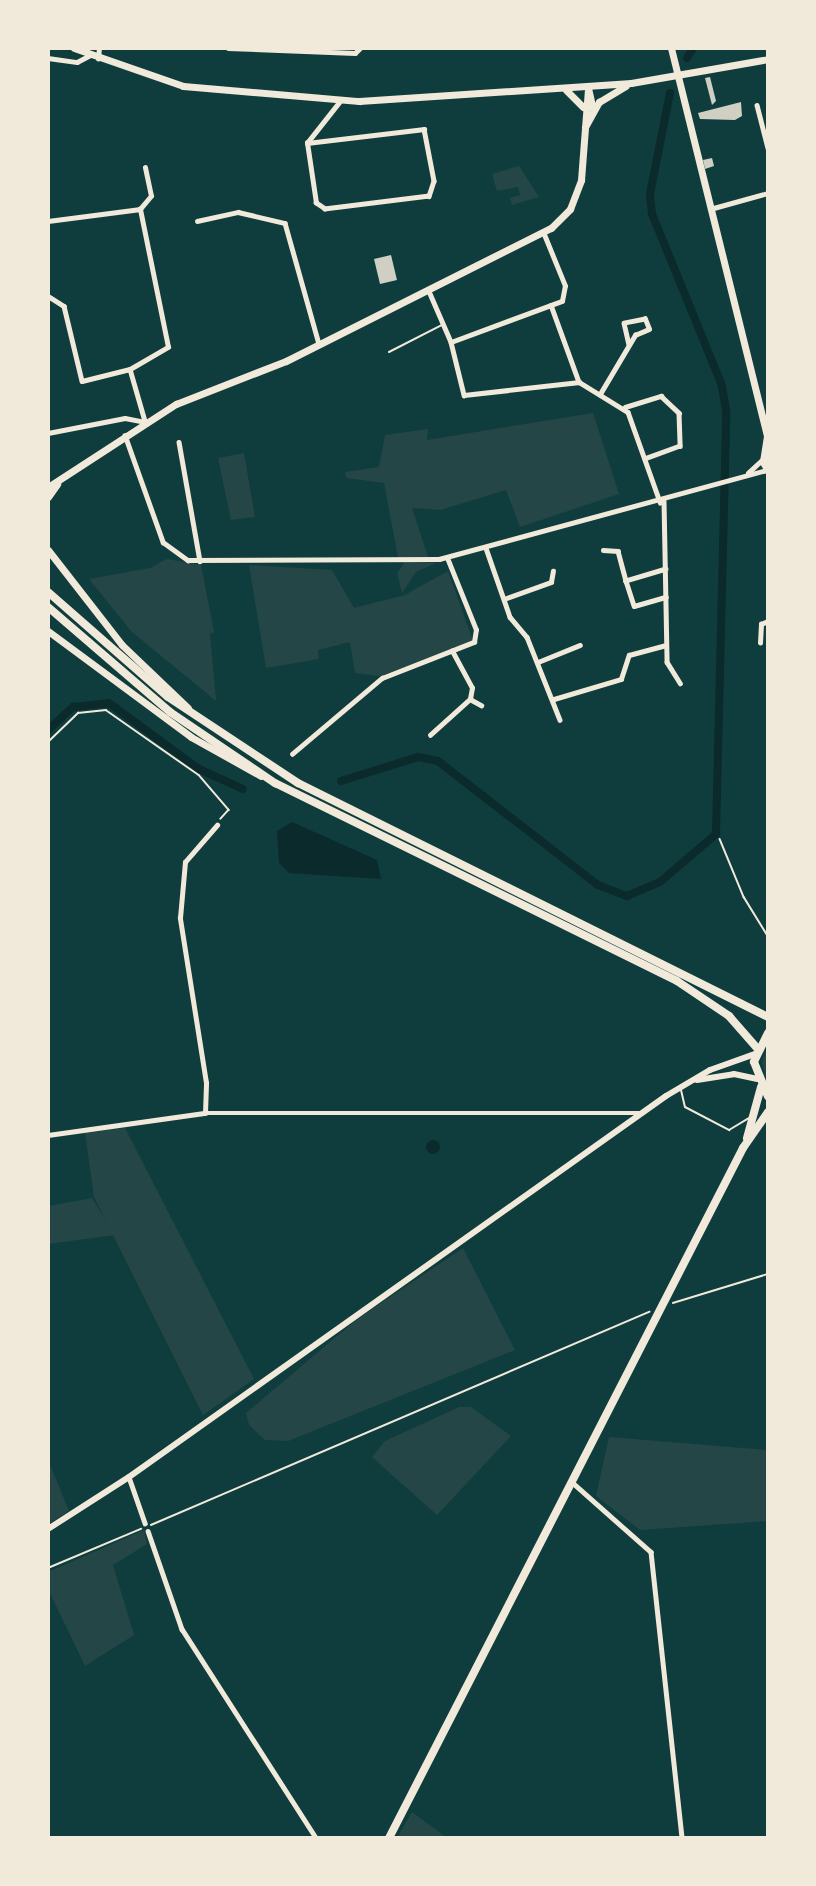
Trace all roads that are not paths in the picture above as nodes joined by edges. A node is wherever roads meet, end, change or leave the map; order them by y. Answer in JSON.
{"nodes":[{"id":1,"x":74,"y":48,"type":"edge"},
{"id":2,"x":99,"y":48,"type":"edge"},
{"id":3,"x":228,"y":48,"type":"edge"},
{"id":4,"x":360,"y":48,"type":"edge"},
{"id":5,"x":671,"y":48,"type":"edge"},
{"id":6,"x":269,"y":50,"type":"edge"},
{"id":7,"x":312,"y":50,"type":"edge"},
{"id":8,"x":90,"y":56,"type":"junction"},
{"id":9,"x":48,"y":58,"type":"edge"},
{"id":10,"x":98,"y":59,"type":"junction"},
{"id":11,"x":768,"y":59,"type":"edge"},
{"id":12,"x":676,"y":76,"type":"junction"},
{"id":13,"x":631,"y":83,"type":"junction"},
{"id":14,"x":588,"y":88,"type":"junction"},
{"id":15,"x":564,"y":89,"type":"junction"},
{"id":16,"x":340,"y":101,"type":"junction"},
{"id":17,"x":757,"y":105,"type":"dead end"},
{"id":18,"x":583,"y":107,"type":"junction"},
{"id":19,"x":593,"y":109,"type":"junction"},
{"id":20,"x":585,"y":130,"type":"junction"},
{"id":21,"x":308,"y":143,"type":"junction"},
{"id":22,"x":768,"y":148,"type":"edge"},
{"id":23,"x":145,"y":168,"type":"dead end"},
{"id":24,"x":768,"y":193,"type":"edge"},
{"id":25,"x":140,"y":209,"type":"junction"},
{"id":26,"x":709,"y":209,"type":"junction"},
{"id":27,"x":48,"y":221,"type":"edge"},
{"id":28,"x":197,"y":221,"type":"dead end"},
{"id":29,"x":543,"y":232,"type":"junction"},
{"id":30,"x":429,"y":289,"type":"junction"},
{"id":31,"x":48,"y":296,"type":"edge"},
{"id":32,"x":551,"y":305,"type":"junction"},
{"id":33,"x":443,"y":325,"type":"junction"},
{"id":34,"x":451,"y":342,"type":"junction"},
{"id":35,"x":319,"y":344,"type":"junction"},
{"id":36,"x":629,"y":344,"type":"junction"},
{"id":37,"x":388,"y":352,"type":"dead end"},
{"id":38,"x":129,"y":369,"type":"junction"},
{"id":39,"x":579,"y":382,"type":"junction"},
{"id":40,"x":600,"y":394,"type":"junction"},
{"id":41,"x":625,"y":407,"type":"junction"},
{"id":42,"x":146,"y":422,"type":"junction"},
{"id":43,"x":48,"y":433,"type":"edge"},
{"id":44,"x":125,"y":435,"type":"junction"},
{"id":45,"x":767,"y":437,"type":"edge"},
{"id":46,"x":179,"y":442,"type":"dead end"},
{"id":47,"x":765,"y":456,"type":"edge"},
{"id":48,"x":645,"y":459,"type":"junction"},
{"id":49,"x":767,"y":471,"type":"edge"},
{"id":50,"x":748,"y":473,"type":"junction"},
{"id":51,"x":57,"y":484,"type":"junction"},
{"id":52,"x":48,"y":487,"type":"edge"},
{"id":53,"x":48,"y":496,"type":"edge"},
{"id":54,"x":662,"y":502,"type":"junction"},
{"id":55,"x":486,"y":548,"type":"junction"},
{"id":56,"x":48,"y":550,"type":"edge"},
{"id":57,"x":603,"y":550,"type":"dead end"},
{"id":58,"x":447,"y":558,"type":"junction"},
{"id":59,"x":201,"y":561,"type":"junction"},
{"id":60,"x":666,"y":569,"type":"junction"},
{"id":61,"x":553,"y":571,"type":"dead end"},
{"id":62,"x":626,"y":581,"type":"junction"},
{"id":63,"x":48,"y":592,"type":"edge"},
{"id":64,"x":666,"y":597,"type":"junction"},
{"id":65,"x":504,"y":599,"type":"junction"},
{"id":66,"x":48,"y":607,"type":"edge"},
{"id":67,"x":768,"y":621,"type":"edge"},
{"id":68,"x":48,"y":631,"type":"edge"},
{"id":69,"x":760,"y":643,"type":"dead end"},
{"id":70,"x":580,"y":645,"type":"dead end"},
{"id":71,"x":666,"y":645,"type":"junction"},
{"id":72,"x":452,"y":651,"type":"junction"},
{"id":73,"x":538,"y":662,"type":"junction"},
{"id":74,"x":680,"y":683,"type":"dead end"},
{"id":75,"x":470,"y":699,"type":"junction"},
{"id":76,"x":554,"y":699,"type":"junction"},
{"id":77,"x":481,"y":705,"type":"dead end"},
{"id":78,"x":560,"y":720,"type":"dead end"},
{"id":79,"x":212,"y":729,"type":"junction"},
{"id":80,"x":430,"y":735,"type":"dead end"},
{"id":81,"x":292,"y":753,"type":"dead end"},
{"id":82,"x":275,"y":783,"type":"junction"},
{"id":83,"x":217,"y":825,"type":"road end"},
{"id":84,"x":768,"y":1017,"type":"edge"},
{"id":85,"x":768,"y":1033,"type":"edge"},
{"id":86,"x":756,"y":1051,"type":"junction"},
{"id":87,"x":757,"y":1079,"type":"junction"},
{"id":88,"x":693,"y":1081,"type":"junction"},
{"id":89,"x":761,"y":1087,"type":"junction"},
{"id":90,"x":681,"y":1088,"type":"junction"},
{"id":91,"x":768,"y":1096,"type":"edge"},
{"id":92,"x":768,"y":1112,"type":"edge"},
{"id":93,"x":205,"y":1113,"type":"junction"},
{"id":94,"x":643,"y":1113,"type":"junction"},
{"id":95,"x":753,"y":1116,"type":"junction"},
{"id":96,"x":48,"y":1135,"type":"edge"},
{"id":97,"x":744,"y":1148,"type":"junction"},
{"id":98,"x":129,"y":1477,"type":"junction"},
{"id":99,"x":573,"y":1483,"type":"junction"},
{"id":100,"x":145,"y":1522,"type":"dead end"},
{"id":101,"x":48,"y":1529,"type":"edge"},
{"id":102,"x":148,"y":1531,"type":"dead end"},
{"id":103,"x":316,"y":1838,"type":"edge"},
{"id":104,"x":389,"y":1838,"type":"edge"},
{"id":105,"x":682,"y":1838,"type":"edge"}],
"edges":[{"from":1,"to":8,"type":"main road"},
{"from":2,"to":10,"type":"street"},
{"from":3,"to":6,"type":"street"},
{"from":4,"to":7,"type":"street"},
{"from":5,"to":12,"type":"main road"},
{"from":6,"to":7,"type":"street"},
{"from":8,"to":9,"type":"street"},
{"from":8,"to":10,"type":"main road"},
{"from":10,"to":16,"type":"main road"},
{"from":11,"to":12,"type":"main road"},
{"from":12,"to":13,"type":"main road"},
{"from":12,"to":26,"type":"main road"},
{"from":13,"to":14,"type":"main road"},
{"from":13,"to":19,"type":"main road"},
{"from":14,"to":15,"type":"main road"},
{"from":14,"to":18,"type":"main road"},
{"from":14,"to":19,"type":"main road"},
{"from":15,"to":16,"type":"main road"},
{"from":15,"to":18,"type":"main road"},
{"from":16,"to":21,"type":"street"},
{"from":17,"to":22,"type":"street"},
{"from":18,"to":20,"type":"main road"},
{"from":19,"to":20,"type":"main road"},
{"from":20,"to":29,"type":"main road"},
{"from":21,"to":21,"type":"street"},
{"from":23,"to":25,"type":"street"},
{"from":24,"to":26,"type":"street"},
{"from":25,"to":27,"type":"street"},
{"from":25,"to":38,"type":"street"},
{"from":26,"to":45,"type":"main road"},
{"from":28,"to":35,"type":"street"},
{"from":29,"to":30,"type":"main road"},
{"from":29,"to":32,"type":"street"},
{"from":30,"to":33,"type":"street"},
{"from":30,"to":35,"type":"main road"},
{"from":31,"to":38,"type":"street"},
{"from":32,"to":34,"type":"street"},
{"from":32,"to":39,"type":"street"},
{"from":33,"to":34,"type":"street"},
{"from":33,"to":37,"type":"lane"},
{"from":34,"to":39,"type":"street"},
{"from":35,"to":42,"type":"main road"},
{"from":36,"to":36,"type":"street"},
{"from":36,"to":40,"type":"street"},
{"from":38,"to":42,"type":"street"},
{"from":39,"to":40,"type":"street"},
{"from":40,"to":41,"type":"street"},
{"from":41,"to":48,"type":"street"},
{"from":41,"to":48,"type":"street"},
{"from":42,"to":43,"type":"street"},
{"from":42,"to":44,"type":"main road"},
{"from":44,"to":51,"type":"main road"},
{"from":44,"to":59,"type":"street"},
{"from":45,"to":47,"type":"main road"},
{"from":46,"to":59,"type":"street"},
{"from":47,"to":49,"type":"main road"},
{"from":47,"to":50,"type":"street"},
{"from":48,"to":54,"type":"street"},
{"from":49,"to":50,"type":"street"},
{"from":50,"to":54,"type":"street"},
{"from":51,"to":52,"type":"main road"},
{"from":51,"to":53,"type":"main road"},
{"from":54,"to":55,"type":"street"},
{"from":54,"to":60,"type":"street"},
{"from":55,"to":58,"type":"street"},
{"from":55,"to":65,"type":"street"},
{"from":56,"to":79,"type":"main road"},
{"from":57,"to":62,"type":"street"},
{"from":58,"to":59,"type":"street"},
{"from":58,"to":72,"type":"street"},
{"from":60,"to":62,"type":"street"},
{"from":60,"to":64,"type":"street"},
{"from":61,"to":65,"type":"street"},
{"from":62,"to":64,"type":"street"},
{"from":63,"to":79,"type":"main road"},
{"from":64,"to":71,"type":"street"},
{"from":65,"to":73,"type":"street"},
{"from":66,"to":82,"type":"main road"},
{"from":67,"to":69,"type":"street"},
{"from":68,"to":82,"type":"main road"},
{"from":70,"to":73,"type":"street"},
{"from":71,"to":74,"type":"street"},
{"from":71,"to":76,"type":"street"},
{"from":72,"to":75,"type":"street"},
{"from":72,"to":81,"type":"street"},
{"from":73,"to":76,"type":"street"},
{"from":75,"to":77,"type":"street"},
{"from":75,"to":80,"type":"street"},
{"from":76,"to":78,"type":"street"},
{"from":79,"to":84,"type":"main road"},
{"from":82,"to":86,"type":"main road"},
{"from":83,"to":93,"type":"street"},
{"from":85,"to":86,"type":"main road"},
{"from":86,"to":87,"type":"main road"},
{"from":86,"to":88,"type":"street"},
{"from":87,"to":88,"type":"street"},
{"from":87,"to":89,"type":"main road"},
{"from":88,"to":90,"type":"street"},
{"from":89,"to":91,"type":"main road"},
{"from":89,"to":95,"type":"main road"},
{"from":90,"to":94,"type":"street"},
{"from":90,"to":95,"type":"lane"},
{"from":92,"to":97,"type":"main road"},
{"from":93,"to":94,"type":"street"},
{"from":93,"to":96,"type":"street"},
{"from":94,"to":98,"type":"street"},
{"from":95,"to":97,"type":"main road"},
{"from":97,"to":99,"type":"main road"},
{"from":98,"to":100,"type":"street"},
{"from":98,"to":101,"type":"street"},
{"from":99,"to":104,"type":"main road"},
{"from":99,"to":105,"type":"street"},
{"from":102,"to":103,"type":"street"}]}
